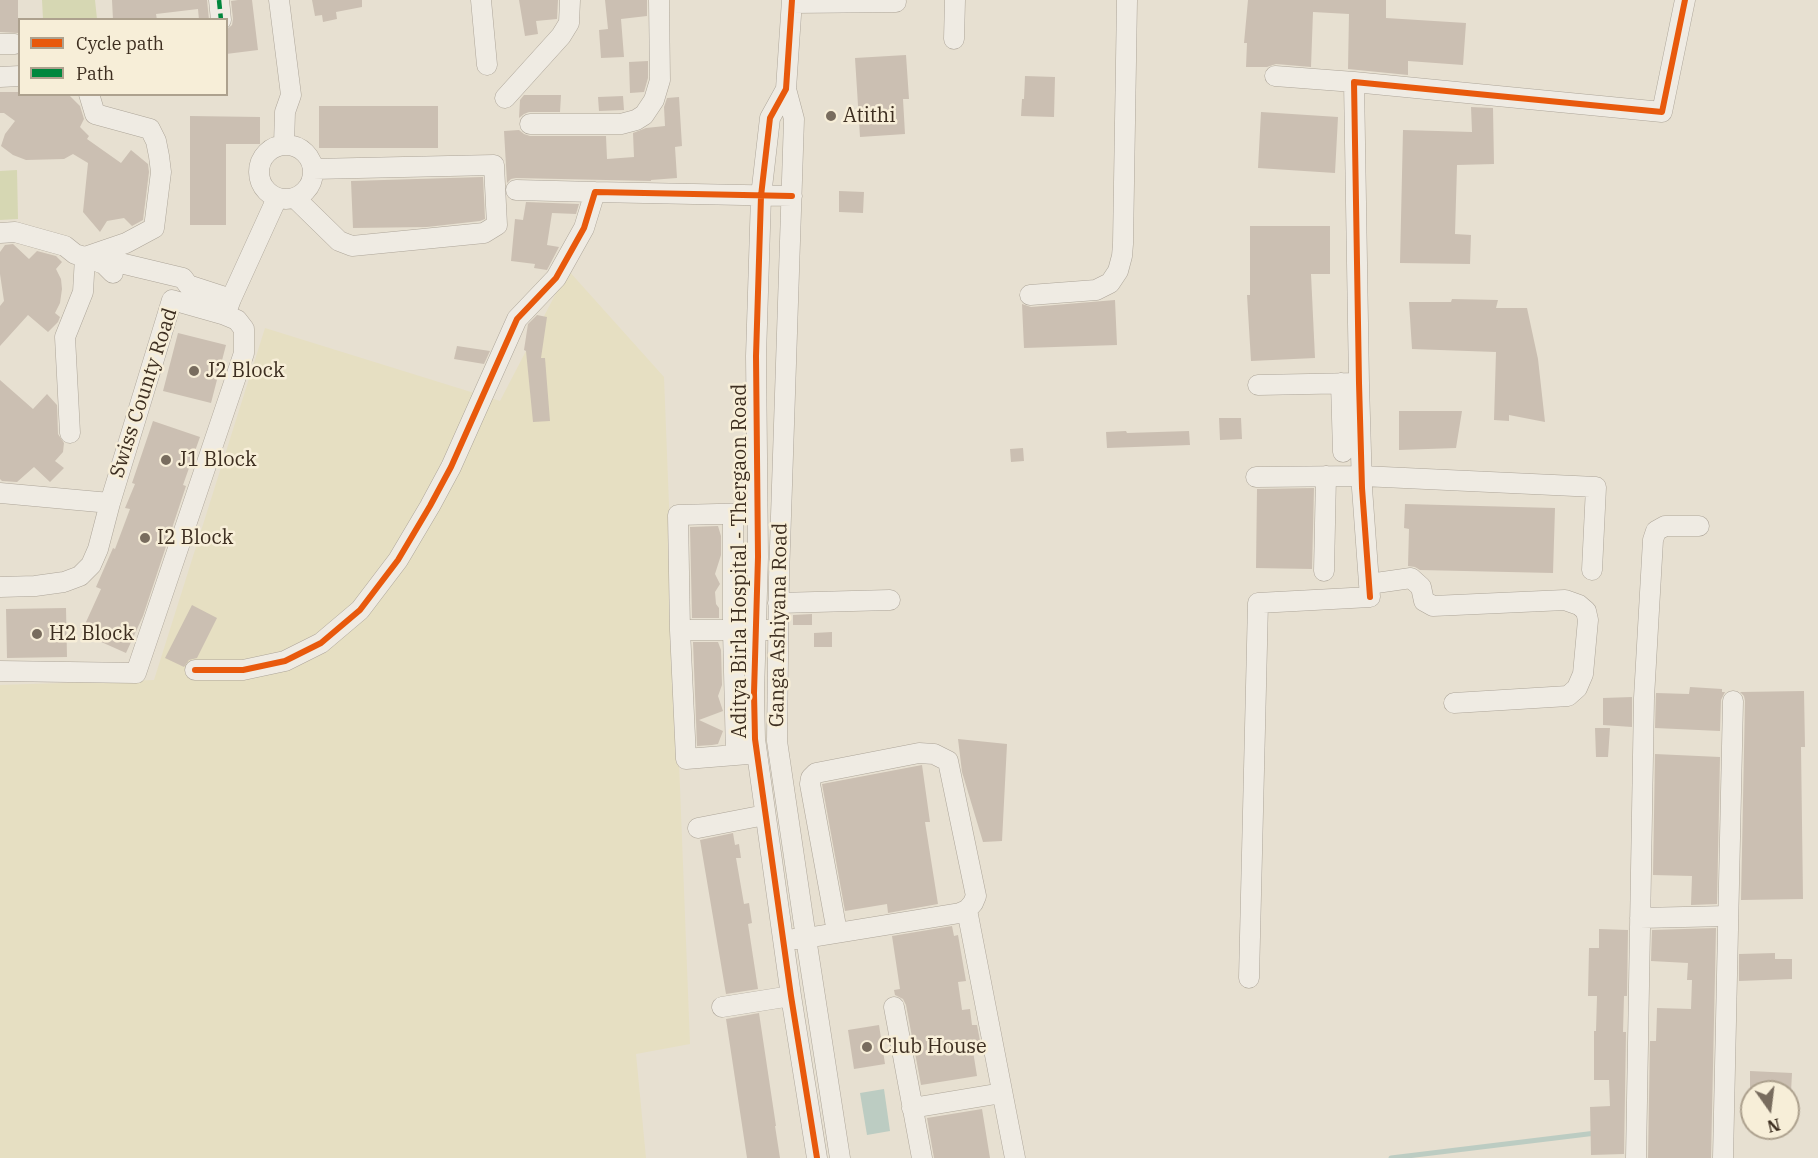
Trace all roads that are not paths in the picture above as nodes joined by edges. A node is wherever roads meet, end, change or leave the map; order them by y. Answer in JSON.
{"nodes":[{"id":1,"x":219,"y":0,"type":"edge"},
{"id":2,"x":266,"y":0,"type":"edge"},
{"id":3,"x":279,"y":0,"type":"edge"},
{"id":4,"x":481,"y":0,"type":"edge"},
{"id":5,"x":570,"y":0,"type":"edge"},
{"id":6,"x":659,"y":0,"type":"edge"},
{"id":7,"x":955,"y":0,"type":"edge"},
{"id":8,"x":1127,"y":0,"type":"edge"},
{"id":9,"x":1685,"y":0,"type":"edge"},
{"id":10,"x":792,"y":2,"type":"edge"},
{"id":11,"x":896,"y":2,"type":"dead end"},
{"id":12,"x":221,"y":18,"type":"edge"},
{"id":13,"x":954,"y":39,"type":"dead end"},
{"id":14,"x":488,"y":65,"type":"dead end"},
{"id":15,"x":18,"y":76,"type":"edge"},
{"id":16,"x":1275,"y":76,"type":"dead end"},
{"id":17,"x":0,"y":77,"type":"edge"},
{"id":18,"x":1354,"y":82,"type":"junction"},
{"id":19,"x":786,"y":89,"type":"junction"},
{"id":20,"x":90,"y":96,"type":"edge"},
{"id":21,"x":506,"y":98,"type":"dead end"},
{"id":22,"x":288,"y":103,"type":"junction"},
{"id":23,"x":530,"y":124,"type":"dead end"},
{"id":24,"x":284,"y":144,"type":"junction"},
{"id":25,"x":313,"y":169,"type":"junction"},
{"id":26,"x":516,"y":190,"type":"dead end"},
{"id":27,"x":595,"y":192,"type":"junction"},
{"id":28,"x":761,"y":196,"type":"junction"},
{"id":29,"x":792,"y":196,"type":"junction"},
{"id":30,"x":286,"y":198,"type":"junction"},
{"id":31,"x":0,"y":233,"type":"edge"},
{"id":32,"x":94,"y":260,"type":"junction"},
{"id":33,"x":1030,"y":295,"type":"dead end"},
{"id":34,"x":228,"y":307,"type":"junction"},
{"id":35,"x":1350,"y":383,"type":"junction"},
{"id":36,"x":1258,"y":385,"type":"dead end"},
{"id":37,"x":70,"y":433,"type":"dead end"},
{"id":38,"x":1343,"y":452,"type":"dead end"},
{"id":39,"x":1326,"y":476,"type":"junction"},
{"id":40,"x":1362,"y":476,"type":"junction"},
{"id":41,"x":1256,"y":477,"type":"dead end"},
{"id":42,"x":0,"y":493,"type":"edge"},
{"id":43,"x":110,"y":502,"type":"junction"},
{"id":44,"x":757,"y":513,"type":"junction"},
{"id":45,"x":733,"y":514,"type":"junction"},
{"id":46,"x":1699,"y":526,"type":"dead end"},
{"id":47,"x":1592,"y":570,"type":"dead end"},
{"id":48,"x":1324,"y":571,"type":"dead end"},
{"id":49,"x":0,"y":586,"type":"edge"},
{"id":50,"x":1369,"y":591,"type":"junction"},
{"id":51,"x":890,"y":600,"type":"dead end"},
{"id":52,"x":778,"y":603,"type":"junction"},
{"id":53,"x":756,"y":629,"type":"junction"},
{"id":54,"x":680,"y":630,"type":"junction"},
{"id":55,"x":733,"y":630,"type":"junction"},
{"id":56,"x":778,"y":630,"type":"junction"},
{"id":57,"x":195,"y":670,"type":"dead end"},
{"id":58,"x":0,"y":672,"type":"edge"},
{"id":59,"x":1733,"y":701,"type":"dead end"},
{"id":60,"x":1454,"y":703,"type":"dead end"},
{"id":61,"x":757,"y":753,"type":"junction"},
{"id":62,"x":736,"y":755,"type":"junction"},
{"id":63,"x":765,"y":815,"type":"junction"},
{"id":64,"x":698,"y":828,"type":"dead end"},
{"id":65,"x":967,"y":909,"type":"junction"},
{"id":66,"x":1728,"y":916,"type":"junction"},
{"id":67,"x":1640,"y":918,"type":"junction"},
{"id":68,"x":837,"y":932,"type":"junction"},
{"id":69,"x":806,"y":938,"type":"junction"},
{"id":70,"x":783,"y":940,"type":"junction"},
{"id":71,"x":1249,"y":978,"type":"dead end"},
{"id":72,"x":791,"y":996,"type":"junction"},
{"id":73,"x":722,"y":1007,"type":"dead end"},
{"id":74,"x":894,"y":1007,"type":"dead end"},
{"id":75,"x":1002,"y":1093,"type":"junction"},
{"id":76,"x":912,"y":1108,"type":"junction"},
{"id":77,"x":817,"y":1158,"type":"edge"},
{"id":78,"x":840,"y":1158,"type":"edge"},
{"id":79,"x":922,"y":1158,"type":"edge"},
{"id":80,"x":1015,"y":1158,"type":"edge"},
{"id":81,"x":1636,"y":1158,"type":"edge"},
{"id":82,"x":1723,"y":1158,"type":"edge"}],
"edges":[{"from":1,"to":12,"type":"street"},
{"from":2,"to":22,"type":"street"},
{"from":3,"to":22,"type":"street"},
{"from":4,"to":14,"type":"street"},
{"from":5,"to":21,"type":"street"},
{"from":6,"to":23,"type":"street"},
{"from":7,"to":13,"type":"street"},
{"from":8,"to":33,"type":"street"},
{"from":9,"to":18,"type":"street"},
{"from":10,"to":11,"type":"street"},
{"from":10,"to":19,"type":"street","name":"Aditya Birla Hospital - Thergaon Road"},
{"from":15,"to":17,"type":"street"},
{"from":16,"to":18,"type":"street"},
{"from":18,"to":35,"type":"street"},
{"from":19,"to":28,"type":"street","name":"Aditya Birla Hospital - Thergaon Road"},
{"from":19,"to":29,"type":"street","name":"Ganga Ashiyana Road"},
{"from":20,"to":32,"type":"street"},
{"from":22,"to":24,"type":"street"},
{"from":24,"to":25,"type":"street"},
{"from":24,"to":30,"type":"street"},
{"from":25,"to":30,"type":"street"},
{"from":25,"to":30,"type":"street"},
{"from":26,"to":27,"type":"street"},
{"from":27,"to":28,"type":"street"},
{"from":27,"to":57,"type":"street"},
{"from":28,"to":29,"type":"street"},
{"from":28,"to":44,"type":"street","name":"Aditya Birla Hospital - Thergaon Road"},
{"from":29,"to":52,"type":"street","name":"Ganga Ashiyana Road"},
{"from":30,"to":34,"type":"street"},
{"from":31,"to":32,"type":"street","name":"Swiss County Road"},
{"from":32,"to":34,"type":"street","name":"Swiss County Road"},
{"from":32,"to":37,"type":"street"},
{"from":34,"to":43,"type":"street","name":"Swiss County Road"},
{"from":34,"to":58,"type":"street","name":"Swiss County Road"},
{"from":35,"to":36,"type":"street"},
{"from":35,"to":38,"type":"street"},
{"from":35,"to":40,"type":"street"},
{"from":39,"to":40,"type":"street"},
{"from":39,"to":41,"type":"street"},
{"from":39,"to":48,"type":"street"},
{"from":40,"to":47,"type":"street"},
{"from":40,"to":50,"type":"street"},
{"from":42,"to":43,"type":"street","name":"Swiss County Road"},
{"from":43,"to":49,"type":"street","name":"Swiss County Road"},
{"from":44,"to":45,"type":"street"},
{"from":44,"to":53,"type":"street","name":"Aditya Birla Hospital - Thergaon Road"},
{"from":45,"to":54,"type":"street"},
{"from":45,"to":55,"type":"street"},
{"from":46,"to":67,"type":"street"},
{"from":50,"to":60,"type":"street"},
{"from":50,"to":71,"type":"street"},
{"from":51,"to":52,"type":"street"},
{"from":52,"to":56,"type":"street","name":"Ganga Ashiyana Road"},
{"from":53,"to":55,"type":"street"},
{"from":53,"to":56,"type":"street"},
{"from":53,"to":61,"type":"street","name":"Aditya Birla Hospital - Thergaon Road"},
{"from":54,"to":55,"type":"street"},
{"from":54,"to":62,"type":"street"},
{"from":55,"to":62,"type":"street"},
{"from":56,"to":69,"type":"street","name":"Ganga Ashiyana Road"},
{"from":59,"to":66,"type":"street"},
{"from":61,"to":62,"type":"street"},
{"from":61,"to":63,"type":"street","name":"Aditya Birla Hospital - Thergaon Road"},
{"from":63,"to":64,"type":"street"},
{"from":63,"to":70,"type":"street","name":"Aditya Birla Hospital - Thergaon Road"},
{"from":65,"to":68,"type":"street"},
{"from":65,"to":68,"type":"street"},
{"from":65,"to":75,"type":"street"},
{"from":66,"to":67,"type":"street"},
{"from":66,"to":82,"type":"street"},
{"from":67,"to":81,"type":"street"},
{"from":68,"to":69,"type":"street"},
{"from":69,"to":70,"type":"street"},
{"from":69,"to":78,"type":"street","name":"Ganga Ashiyana Road"},
{"from":70,"to":72,"type":"street","name":"Aditya Birla Hospital - Thergaon Road"},
{"from":72,"to":73,"type":"street"},
{"from":72,"to":77,"type":"street","name":"Aditya Birla Hospital - Thergaon Road"},
{"from":74,"to":76,"type":"street"},
{"from":75,"to":76,"type":"street"},
{"from":75,"to":80,"type":"street"},
{"from":76,"to":79,"type":"street"}]}
